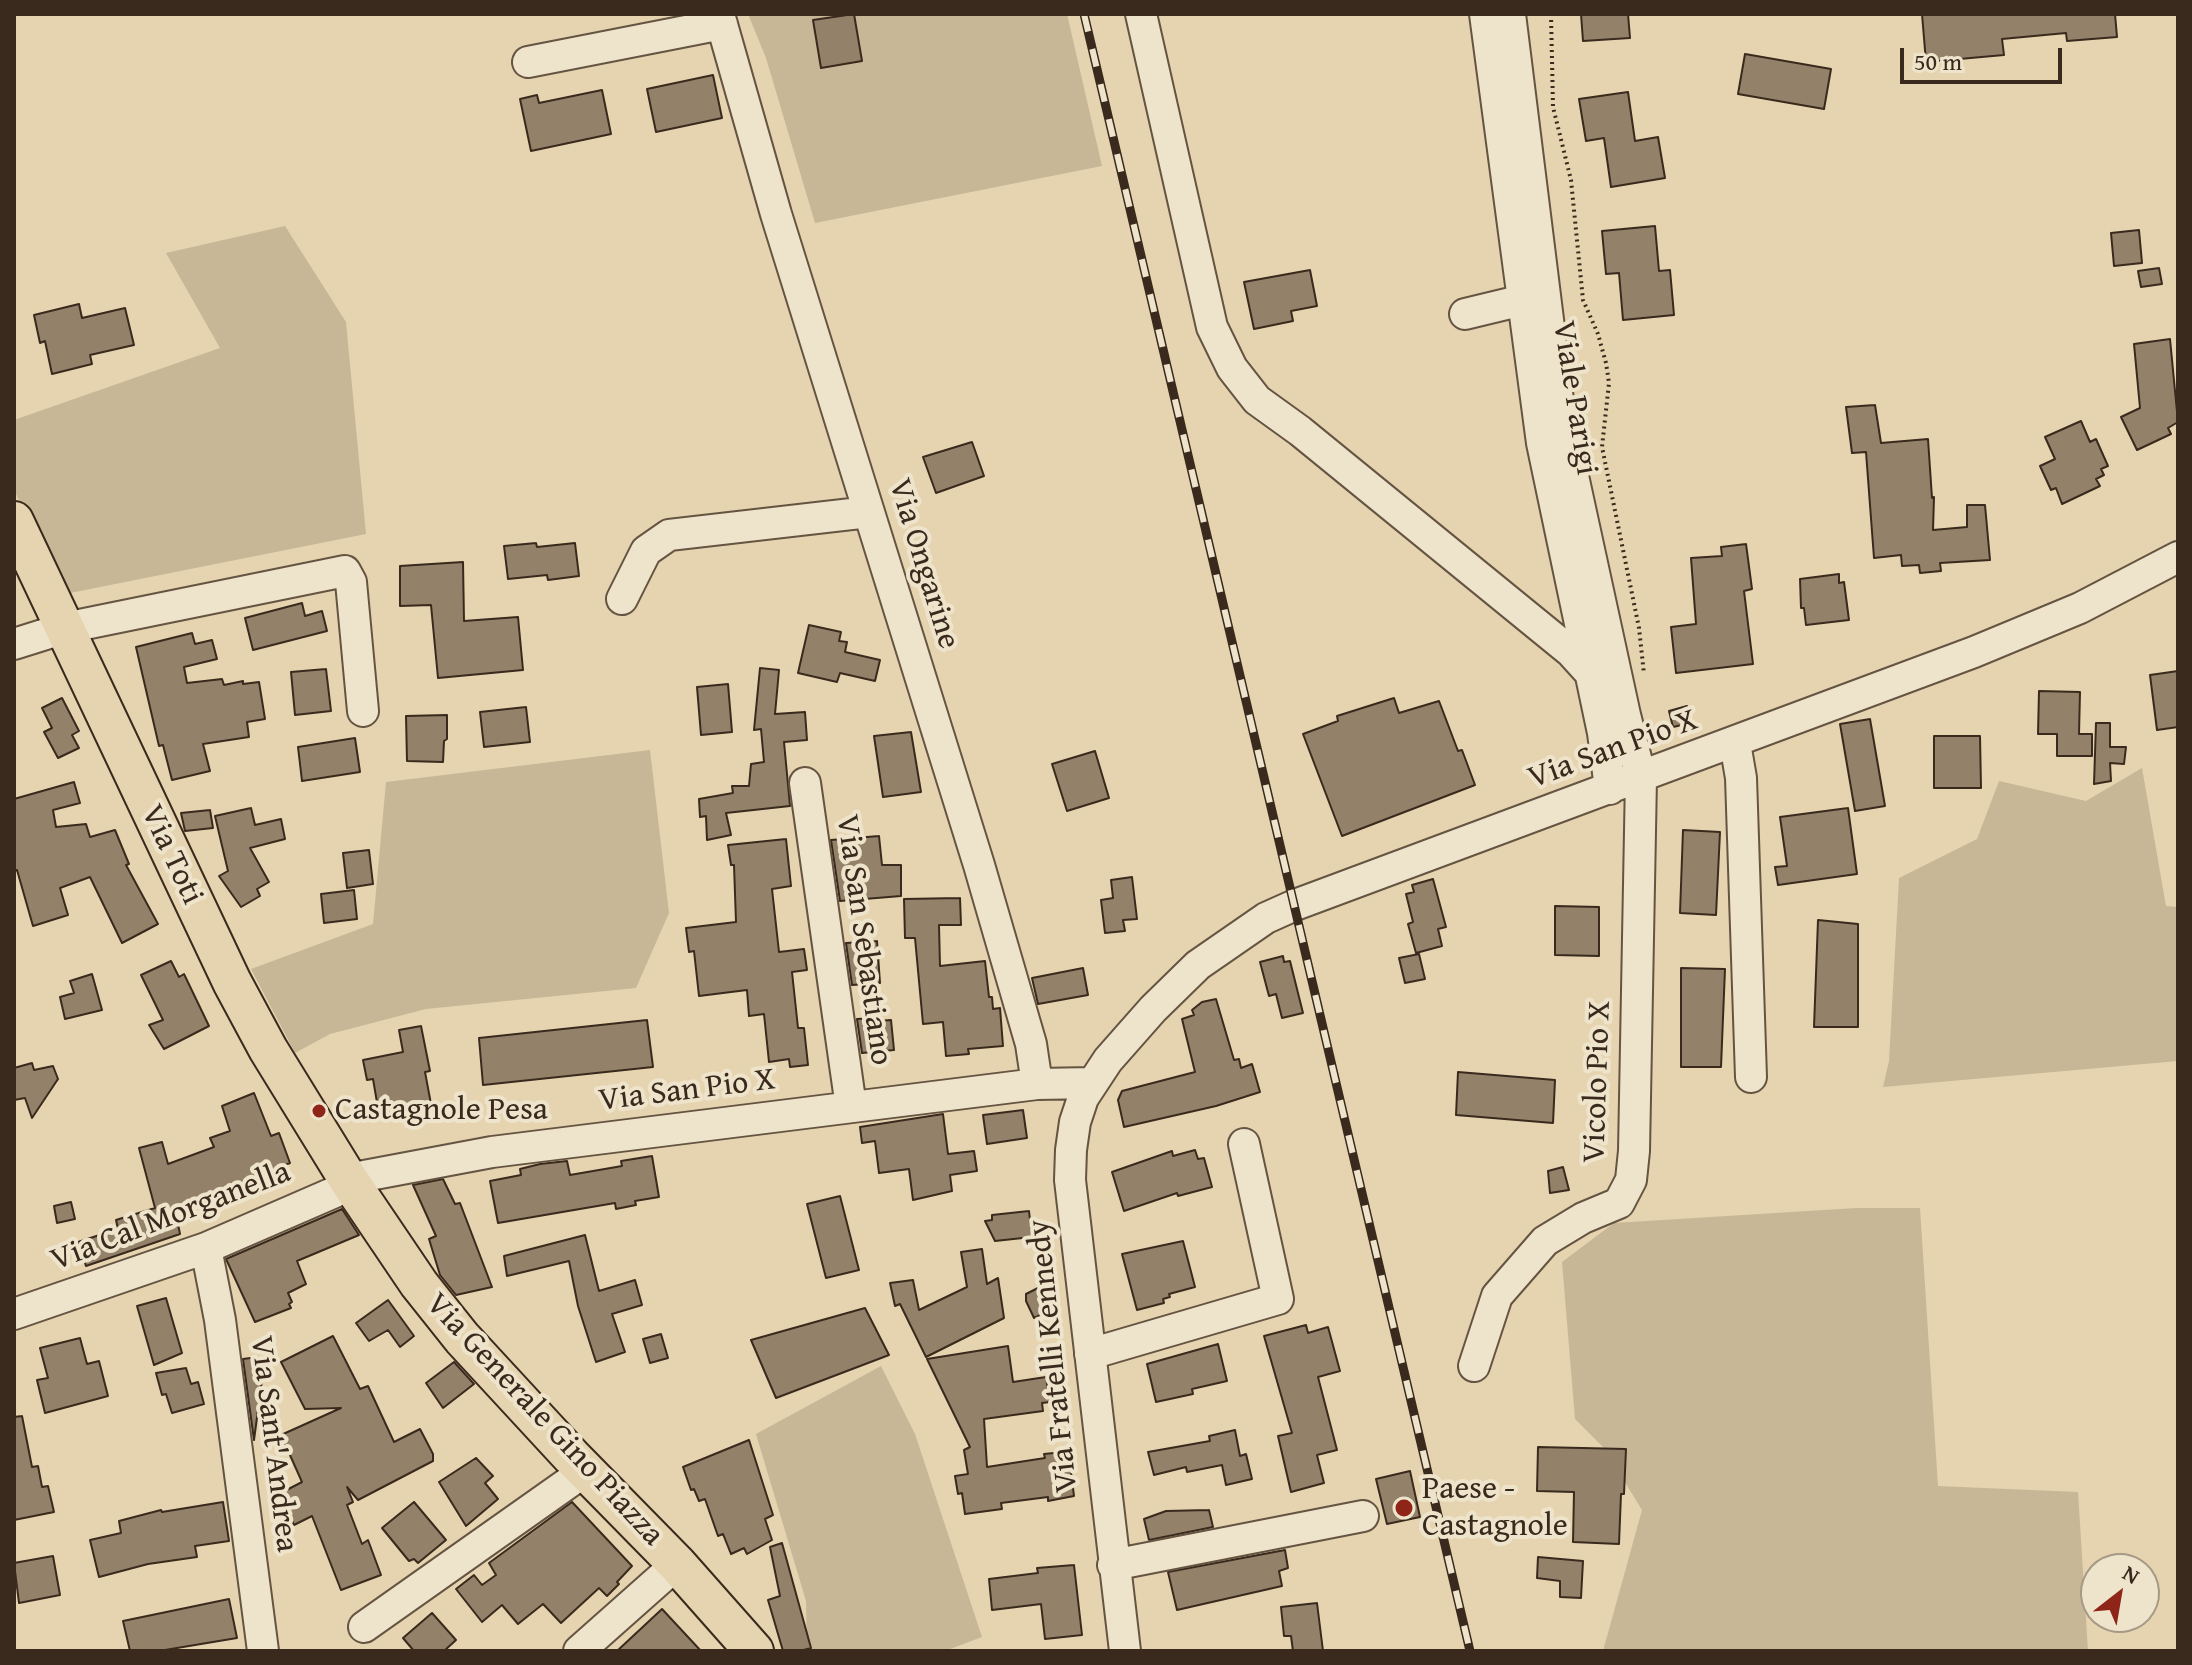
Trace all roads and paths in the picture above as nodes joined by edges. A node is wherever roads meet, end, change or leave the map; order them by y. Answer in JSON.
{"nodes":[{"id":1,"x":1141,"y":14,"type":"edge"},
{"id":2,"x":1485,"y":14,"type":"edge"},
{"id":3,"x":1510,"y":14,"type":"edge"},
{"id":4,"x":1551,"y":14,"type":"edge"},
{"id":5,"x":720,"y":19,"type":"edge"},
{"id":6,"x":528,"y":62,"type":"dead end"},
{"id":7,"x":1523,"y":300,"type":"junction"},
{"id":8,"x":1465,"y":314,"type":"dead end"},
{"id":9,"x":869,"y":512,"type":"junction"},
{"id":10,"x":14,"y":521,"type":"edge"},
{"id":11,"x":2178,"y":557,"type":"edge"},
{"id":12,"x":622,"y":599,"type":"dead end"},
{"id":13,"x":65,"y":628,"type":"junction"},
{"id":14,"x":14,"y":644,"type":"edge"},
{"id":15,"x":1590,"y":673,"type":"junction"},
{"id":16,"x":363,"y":711,"type":"dead end"},
{"id":17,"x":1625,"y":715,"type":"junction"},
{"id":18,"x":1735,"y":743,"type":"junction"},
{"id":19,"x":1641,"y":778,"type":"junction"},
{"id":20,"x":805,"y":783,"type":"dead end"},
{"id":21,"x":1610,"y":789,"type":"junction"},
{"id":22,"x":1100,"y":1072,"type":"junction"},
{"id":23,"x":1751,"y":1077,"type":"dead end"},
{"id":24,"x":1037,"y":1084,"type":"junction"},
{"id":25,"x":851,"y":1107,"type":"junction"},
{"id":26,"x":1244,"y":1144,"type":"dead end"},
{"id":27,"x":348,"y":1179,"type":"junction"},
{"id":28,"x":206,"y":1248,"type":"junction"},
{"id":29,"x":14,"y":1314,"type":"edge"},
{"id":30,"x":1090,"y":1354,"type":"junction"},
{"id":31,"x":1474,"y":1366,"type":"dead end"},
{"id":32,"x":585,"y":1471,"type":"junction"},
{"id":33,"x":1363,"y":1516,"type":"dead end"},
{"id":34,"x":677,"y":1564,"type":"junction"},
{"id":35,"x":1113,"y":1565,"type":"junction"},
{"id":36,"x":364,"y":1627,"type":"dead end"},
{"id":37,"x":263,"y":1651,"type":"edge"},
{"id":38,"x":579,"y":1651,"type":"edge"},
{"id":39,"x":754,"y":1651,"type":"edge"},
{"id":40,"x":1125,"y":1651,"type":"edge"}],
"edges":[{"from":1,"to":15,"type":"street"},
{"from":2,"to":7,"type":"street","name":"Viale Parigi"},
{"from":3,"to":17,"type":"street","name":"Viale Parigi"},
{"from":4,"to":17,"type":"path"},
{"from":5,"to":6,"type":"street"},
{"from":5,"to":9,"type":"street","name":"Via Ongarine"},
{"from":7,"to":8,"type":"street"},
{"from":7,"to":15,"type":"street","name":"Viale Parigi"},
{"from":9,"to":12,"type":"street"},
{"from":9,"to":24,"type":"street","name":"Via Ongarine"},
{"from":10,"to":13,"type":"main road","name":"Via Toti"},
{"from":11,"to":18,"type":"street","name":"Via San Pio X"},
{"from":13,"to":14,"type":"street"},
{"from":13,"to":16,"type":"street"},
{"from":13,"to":27,"type":"main road","name":"Via Toti"},
{"from":15,"to":21,"type":"street","name":"Viale Parigi"},
{"from":17,"to":19,"type":"street","name":"Viale Parigi"},
{"from":18,"to":19,"type":"street","name":"Via San Pio X"},
{"from":18,"to":23,"type":"street"},
{"from":19,"to":21,"type":"street","name":"Via San Pio X"},
{"from":19,"to":31,"type":"street","name":"Vicolo Pio X"},
{"from":20,"to":25,"type":"street","name":"Via San Sebastiano"},
{"from":21,"to":22,"type":"street","name":"Via San Pio X"},
{"from":22,"to":24,"type":"street"},
{"from":22,"to":30,"type":"street","name":"Via Fratelli Kennedy"},
{"from":24,"to":25,"type":"street","name":"Via San Pio X"},
{"from":25,"to":27,"type":"street","name":"Via San Pio X"},
{"from":26,"to":30,"type":"street"},
{"from":27,"to":28,"type":"street","name":"Via Cal Morganella"},
{"from":27,"to":32,"type":"main road","name":"Via Generale Gino Piazza"},
{"from":28,"to":29,"type":"street","name":"Via Cal Morganella"},
{"from":28,"to":37,"type":"street","name":"Via Sant'Andrea"},
{"from":30,"to":35,"type":"street","name":"Via Fratelli Kennedy"},
{"from":32,"to":34,"type":"main road","name":"Via Generale Gino Piazza"},
{"from":32,"to":36,"type":"street"},
{"from":33,"to":35,"type":"street"},
{"from":34,"to":38,"type":"street"},
{"from":34,"to":39,"type":"main road","name":"Via Generale Gino Piazza"},
{"from":35,"to":40,"type":"street","name":"Via Fratelli Kennedy"}]}
